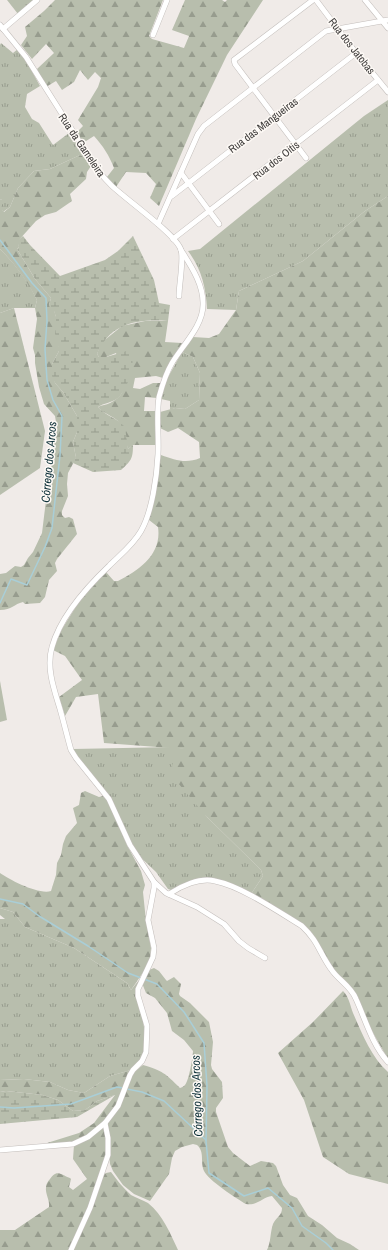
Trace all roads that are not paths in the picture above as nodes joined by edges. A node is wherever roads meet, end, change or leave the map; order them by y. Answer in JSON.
{"nodes":[{"id":1,"x":37,"y":0,"type":"edge"},
{"id":2,"x":167,"y":0,"type":"edge"},
{"id":3,"x":313,"y":0,"type":"edge"},
{"id":4,"x":316,"y":0,"type":"edge"},
{"id":5,"x":365,"y":0,"type":"edge"},
{"id":6,"x":388,"y":20,"type":"edge"},
{"id":7,"x":382,"y":21,"type":"junction"},
{"id":8,"x":2,"y":27,"type":"edge"},
{"id":9,"x":388,"y":28,"type":"edge"},
{"id":10,"x":338,"y":29,"type":"junction"},
{"id":11,"x":153,"y":35,"type":"dead end"},
{"id":12,"x":356,"y":53,"type":"junction"},
{"id":13,"x":378,"y":80,"type":"junction"},
{"id":14,"x":252,"y":88,"type":"junction"},
{"id":15,"x":388,"y":92,"type":"edge"},
{"id":16,"x":275,"y":117,"type":"junction"},
{"id":17,"x":296,"y":145,"type":"junction"},
{"id":18,"x":306,"y":158,"type":"dead end"},
{"id":19,"x":181,"y":173,"type":"junction"},
{"id":20,"x":188,"y":182,"type":"junction"},
{"id":21,"x":170,"y":197,"type":"junction"},
{"id":22,"x":210,"y":212,"type":"junction"},
{"id":23,"x":158,"y":224,"type":"junction"},
{"id":24,"x":219,"y":224,"type":"dead end"},
{"id":25,"x":173,"y":239,"type":"junction"},
{"id":26,"x":181,"y":250,"type":"junction"},
{"id":27,"x":178,"y":296,"type":"dead end"},
{"id":28,"x":154,"y":882,"type":"junction"},
{"id":29,"x":169,"y":894,"type":"junction"},
{"id":30,"x":265,"y":958,"type":"dead end"},
{"id":31,"x":388,"y":1062,"type":"edge"},
{"id":32,"x":105,"y":1123,"type":"junction"},
{"id":33,"x":0,"y":1150,"type":"edge"},
{"id":34,"x":71,"y":1250,"type":"edge"}],
"edges":[{"from":1,"to":8,"type":"street"},
{"from":2,"to":11,"type":"street"},
{"from":3,"to":14,"type":"street"},
{"from":4,"to":10,"type":"street","name":"Rua dos Jatobas"},
{"from":5,"to":7,"type":"street"},
{"from":6,"to":7,"type":"street"},
{"from":7,"to":9,"type":"street"},
{"from":7,"to":10,"type":"street"},
{"from":8,"to":23,"type":"street","name":"Rua da Gameleira"},
{"from":10,"to":12,"type":"street","name":"Rua dos Jatobas"},
{"from":10,"to":14,"type":"street"},
{"from":12,"to":13,"type":"street","name":"Rua dos Jatobas"},
{"from":12,"to":16,"type":"street","name":"Rua das Mangueiras"},
{"from":13,"to":15,"type":"street","name":"Rua dos Jatobas"},
{"from":13,"to":17,"type":"street","name":"Rua dos Oitis"},
{"from":14,"to":16,"type":"street"},
{"from":14,"to":19,"type":"street"},
{"from":16,"to":17,"type":"street"},
{"from":16,"to":20,"type":"street","name":"Rua das Mangueiras"},
{"from":17,"to":18,"type":"street"},
{"from":17,"to":22,"type":"street","name":"Rua dos Oitis"},
{"from":19,"to":20,"type":"street"},
{"from":19,"to":21,"type":"street"},
{"from":20,"to":21,"type":"street","name":"Rua das Mangueiras"},
{"from":20,"to":22,"type":"street"},
{"from":21,"to":23,"type":"street"},
{"from":22,"to":24,"type":"street"},
{"from":22,"to":25,"type":"street","name":"Rua dos Oitis"},
{"from":23,"to":25,"type":"street","name":"Rua da Gameleira"},
{"from":25,"to":26,"type":"street","name":"Rua da Gameleira"},
{"from":26,"to":27,"type":"street"},
{"from":26,"to":28,"type":"street","name":"Rua da Gameleira"},
{"from":28,"to":29,"type":"street","name":"Rua da Gameleira"},
{"from":28,"to":32,"type":"street"},
{"from":29,"to":30,"type":"street","name":"Rua da Gameleira"},
{"from":29,"to":31,"type":"street"},
{"from":32,"to":33,"type":"street"},
{"from":32,"to":34,"type":"street"}]}
